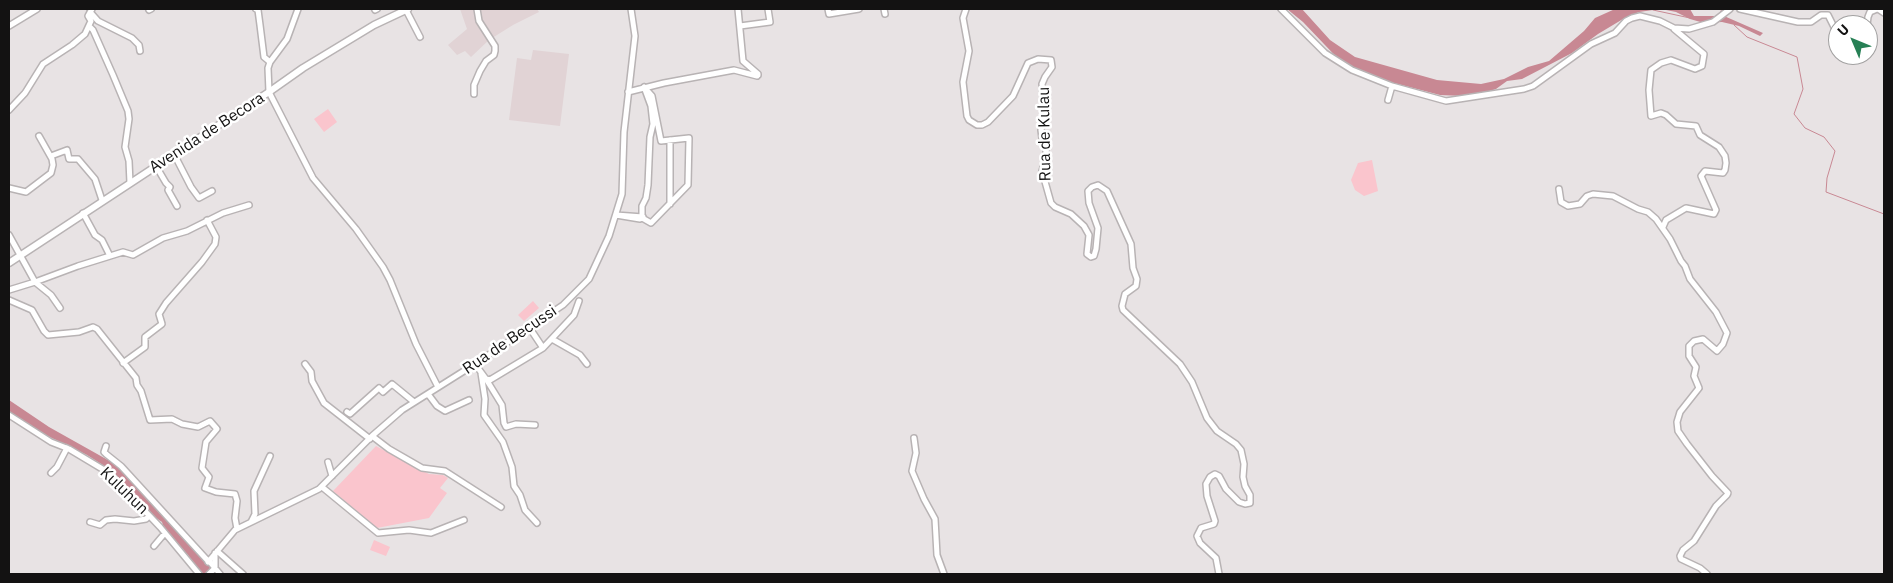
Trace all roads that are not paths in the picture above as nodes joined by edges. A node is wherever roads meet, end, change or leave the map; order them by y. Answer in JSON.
{"nodes":[{"id":1,"x":38,"y":9,"type":"edge"},
{"id":2,"x":256,"y":9,"type":"edge"},
{"id":3,"x":298,"y":9,"type":"edge"},
{"id":4,"x":407,"y":9,"type":"edge"},
{"id":5,"x":477,"y":9,"type":"edge"},
{"id":6,"x":631,"y":9,"type":"edge"},
{"id":7,"x":738,"y":9,"type":"edge"},
{"id":8,"x":768,"y":9,"type":"edge"},
{"id":9,"x":828,"y":9,"type":"edge"},
{"id":10,"x":859,"y":9,"type":"edge"},
{"id":11,"x":966,"y":9,"type":"edge"},
{"id":12,"x":1281,"y":9,"type":"edge"},
{"id":13,"x":1730,"y":9,"type":"edge"},
{"id":14,"x":1740,"y":9,"type":"edge"},
{"id":15,"x":1877,"y":9,"type":"edge"},
{"id":16,"x":91,"y":10,"type":"edge"},
{"id":17,"x":1884,"y":13,"type":"edge"},
{"id":18,"x":1828,"y":15,"type":"edge"},
{"id":19,"x":9,"y":26,"type":"edge"},
{"id":20,"x":89,"y":26,"type":"junction"},
{"id":21,"x":740,"y":26,"type":"junction"},
{"id":22,"x":1672,"y":27,"type":"junction"},
{"id":23,"x":420,"y":37,"type":"dead end"},
{"id":24,"x":140,"y":51,"type":"dead end"},
{"id":25,"x":270,"y":62,"type":"junction"},
{"id":26,"x":1392,"y":86,"type":"junction"},
{"id":27,"x":644,"y":87,"type":"junction"},
{"id":28,"x":270,"y":92,"type":"junction"},
{"id":29,"x":628,"y":92,"type":"junction"},
{"id":30,"x":474,"y":94,"type":"dead end"},
{"id":31,"x":1388,"y":100,"type":"dead end"},
{"id":32,"x":9,"y":110,"type":"edge"},
{"id":33,"x":39,"y":136,"type":"dead end"},
{"id":34,"x":670,"y":140,"type":"junction"},
{"id":35,"x":174,"y":154,"type":"junction"},
{"id":36,"x":50,"y":156,"type":"junction"},
{"id":37,"x":156,"y":166,"type":"junction"},
{"id":38,"x":130,"y":183,"type":"junction"},
{"id":39,"x":9,"y":188,"type":"edge"},
{"id":40,"x":1559,"y":189,"type":"dead end"},
{"id":41,"x":212,"y":191,"type":"dead end"},
{"id":42,"x":102,"y":200,"type":"junction"},
{"id":43,"x":670,"y":204,"type":"junction"},
{"id":44,"x":249,"y":205,"type":"dead end"},
{"id":45,"x":177,"y":206,"type":"dead end"},
{"id":46,"x":83,"y":213,"type":"junction"},
{"id":47,"x":207,"y":220,"type":"junction"},
{"id":48,"x":1663,"y":227,"type":"junction"},
{"id":49,"x":9,"y":235,"type":"edge"},
{"id":50,"x":21,"y":255,"type":"junction"},
{"id":51,"x":110,"y":256,"type":"junction"},
{"id":52,"x":9,"y":263,"type":"edge"},
{"id":53,"x":36,"y":282,"type":"junction"},
{"id":54,"x":9,"y":290,"type":"edge"},
{"id":55,"x":9,"y":300,"type":"edge"},
{"id":56,"x":579,"y":301,"type":"dead end"},
{"id":57,"x":60,"y":308,"type":"dead end"},
{"id":58,"x":529,"y":327,"type":"junction"},
{"id":59,"x":552,"y":339,"type":"junction"},
{"id":60,"x":543,"y":348,"type":"junction"},
{"id":61,"x":123,"y":363,"type":"junction"},
{"id":62,"x":305,"y":364,"type":"dead end"},
{"id":63,"x":475,"y":364,"type":"junction"},
{"id":64,"x":587,"y":364,"type":"dead end"},
{"id":65,"x":482,"y":373,"type":"junction"},
{"id":66,"x":486,"y":379,"type":"junction"},
{"id":67,"x":438,"y":387,"type":"junction"},
{"id":68,"x":428,"y":394,"type":"junction"},
{"id":69,"x":469,"y":400,"type":"dead end"},
{"id":70,"x":414,"y":402,"type":"junction"},
{"id":71,"x":347,"y":412,"type":"dead end"},
{"id":72,"x":9,"y":415,"type":"edge"},
{"id":73,"x":534,"y":425,"type":"dead end"},
{"id":74,"x":371,"y":437,"type":"junction"},
{"id":75,"x":914,"y":438,"type":"dead end"},
{"id":76,"x":106,"y":446,"type":"dead end"},
{"id":77,"x":67,"y":448,"type":"junction"},
{"id":78,"x":270,"y":456,"type":"dead end"},
{"id":79,"x":328,"y":462,"type":"dead end"},
{"id":80,"x":51,"y":473,"type":"dead end"},
{"id":81,"x":332,"y":476,"type":"junction"},
{"id":82,"x":322,"y":487,"type":"junction"},
{"id":83,"x":501,"y":507,"type":"dead end"},
{"id":84,"x":150,"y":516,"type":"junction"},
{"id":85,"x":464,"y":520,"type":"dead end"},
{"id":86,"x":90,"y":522,"type":"dead end"},
{"id":87,"x":251,"y":522,"type":"junction"},
{"id":88,"x":536,"y":523,"type":"dead end"},
{"id":89,"x":238,"y":529,"type":"junction"},
{"id":90,"x":165,"y":533,"type":"junction"},
{"id":91,"x":154,"y":546,"type":"dead end"},
{"id":92,"x":216,"y":552,"type":"junction"},
{"id":93,"x":208,"y":561,"type":"junction"},
{"id":94,"x":215,"y":569,"type":"junction"},
{"id":95,"x":197,"y":573,"type":"edge"},
{"id":96,"x":209,"y":574,"type":"edge"},
{"id":97,"x":220,"y":574,"type":"edge"},
{"id":98,"x":242,"y":574,"type":"edge"},
{"id":99,"x":944,"y":574,"type":"edge"},
{"id":100,"x":1219,"y":574,"type":"edge"},
{"id":101,"x":1707,"y":574,"type":"edge"}],
"edges":[{"from":1,"to":19,"type":"street"},
{"from":2,"to":25,"type":"street"},
{"from":3,"to":25,"type":"street"},
{"from":4,"to":23,"type":"street"},
{"from":4,"to":28,"type":"main road","name":"Avenida de Becora"},
{"from":5,"to":30,"type":"street"},
{"from":6,"to":29,"type":"street","name":"Rua de Becussi"},
{"from":7,"to":21,"type":"street"},
{"from":8,"to":21,"type":"street"},
{"from":9,"to":10,"type":"street"},
{"from":11,"to":100,"type":"street","name":"Rua de Kulau"},
{"from":12,"to":26,"type":"street"},
{"from":13,"to":22,"type":"street"},
{"from":14,"to":18,"type":"street"},
{"from":15,"to":17,"type":"street"},
{"from":16,"to":20,"type":"street"},
{"from":16,"to":24,"type":"street"},
{"from":20,"to":32,"type":"street"},
{"from":20,"to":38,"type":"street"},
{"from":21,"to":27,"type":"street"},
{"from":22,"to":26,"type":"street"},
{"from":22,"to":48,"type":"street"},
{"from":25,"to":28,"type":"street"},
{"from":26,"to":31,"type":"street"},
{"from":27,"to":29,"type":"street"},
{"from":27,"to":34,"type":"street"},
{"from":27,"to":43,"type":"street"},
{"from":28,"to":35,"type":"main road","name":"Avenida de Becora"},
{"from":28,"to":67,"type":"street"},
{"from":29,"to":58,"type":"street","name":"Rua de Becussi"},
{"from":33,"to":36,"type":"street"},
{"from":34,"to":43,"type":"street"},
{"from":34,"to":43,"type":"street"},
{"from":35,"to":37,"type":"main road","name":"Avenida de Becora"},
{"from":35,"to":41,"type":"street"},
{"from":36,"to":39,"type":"street"},
{"from":36,"to":42,"type":"street"},
{"from":37,"to":38,"type":"main road","name":"Avenida de Becora"},
{"from":37,"to":45,"type":"street"},
{"from":38,"to":42,"type":"main road","name":"Avenida de Becora"},
{"from":40,"to":48,"type":"street"},
{"from":42,"to":46,"type":"main road","name":"Avenida de Becora"},
{"from":44,"to":47,"type":"street"},
{"from":46,"to":50,"type":"main road","name":"Avenida de Becora"},
{"from":46,"to":51,"type":"street"},
{"from":47,"to":51,"type":"street"},
{"from":47,"to":61,"type":"street"},
{"from":48,"to":101,"type":"street"},
{"from":49,"to":50,"type":"street"},
{"from":50,"to":52,"type":"main road","name":"Avenida de Becora"},
{"from":50,"to":53,"type":"street"},
{"from":51,"to":53,"type":"street"},
{"from":53,"to":54,"type":"street"},
{"from":53,"to":57,"type":"street"},
{"from":55,"to":61,"type":"street"},
{"from":56,"to":59,"type":"street"},
{"from":58,"to":60,"type":"street"},
{"from":58,"to":63,"type":"street","name":"Rua de Becussi"},
{"from":59,"to":60,"type":"street"},
{"from":59,"to":64,"type":"street"},
{"from":60,"to":66,"type":"street"},
{"from":61,"to":89,"type":"street"},
{"from":62,"to":74,"type":"street"},
{"from":63,"to":65,"type":"street"},
{"from":63,"to":67,"type":"street","name":"Rua de Becussi"},
{"from":65,"to":66,"type":"street"},
{"from":65,"to":88,"type":"street"},
{"from":66,"to":73,"type":"street"},
{"from":67,"to":68,"type":"street","name":"Rua de Becussi"},
{"from":68,"to":69,"type":"street"},
{"from":68,"to":70,"type":"street","name":"Rua de Becussi"},
{"from":70,"to":71,"type":"street"},
{"from":70,"to":74,"type":"street","name":"Rua de Becussi"},
{"from":72,"to":77,"type":"street","name":"Kuluhun"},
{"from":74,"to":81,"type":"street","name":"Rua de Becussi"},
{"from":74,"to":83,"type":"street"},
{"from":75,"to":99,"type":"street"},
{"from":76,"to":93,"type":"street"},
{"from":77,"to":80,"type":"street"},
{"from":77,"to":84,"type":"street","name":"Kuluhun"},
{"from":78,"to":87,"type":"street"},
{"from":79,"to":81,"type":"street"},
{"from":81,"to":82,"type":"street","name":"Rua de Becussi"},
{"from":82,"to":85,"type":"street"},
{"from":82,"to":87,"type":"street","name":"Rua de Becussi"},
{"from":84,"to":86,"type":"street"},
{"from":84,"to":90,"type":"street","name":"Kuluhun"},
{"from":87,"to":89,"type":"street","name":"Rua de Becussi"},
{"from":89,"to":92,"type":"street","name":"Rua de Becussi"},
{"from":90,"to":91,"type":"street"},
{"from":90,"to":95,"type":"street","name":"Kuluhun"},
{"from":92,"to":93,"type":"street","name":"Rua de Becussi"},
{"from":92,"to":94,"type":"street"},
{"from":92,"to":98,"type":"street"},
{"from":93,"to":94,"type":"street"},
{"from":94,"to":96,"type":"street"},
{"from":94,"to":97,"type":"street"}]}
